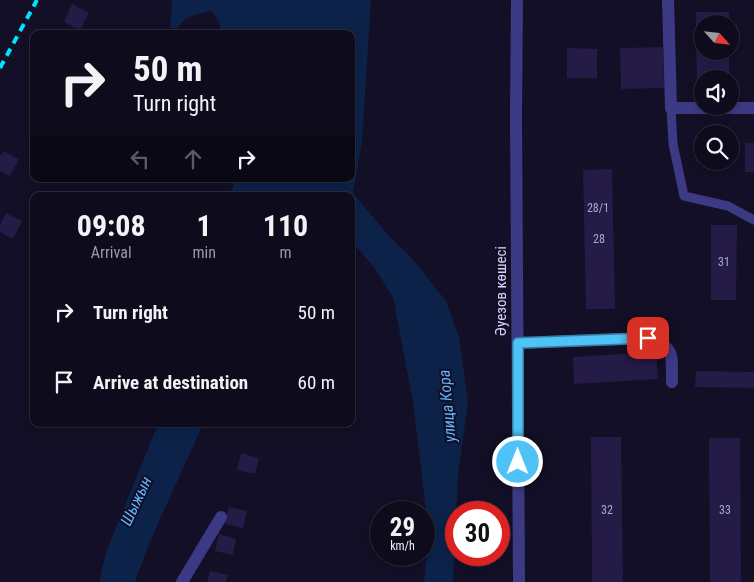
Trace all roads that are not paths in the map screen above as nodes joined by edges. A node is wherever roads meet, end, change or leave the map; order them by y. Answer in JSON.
{"nodes":[{"id":1,"x":517,"y":0,"type":"edge"},
{"id":2,"x":668,"y":0,"type":"edge"},
{"id":3,"x":671,"y":108,"type":"junction"},
{"id":4,"x":754,"y":108,"type":"edge"},
{"id":5,"x":754,"y":220,"type":"edge"},
{"id":6,"x":518,"y":343,"type":"junction"},
{"id":7,"x":672,"y":382,"type":"dead end"},
{"id":8,"x":221,"y":517,"type":"dead end"},
{"id":9,"x":182,"y":582,"type":"edge"},
{"id":10,"x":519,"y":582,"type":"edge"}],
"edges":[{"from":1,"to":6,"type":"street","name":"Әуезов көшесі"},
{"from":2,"to":3,"type":"street"},
{"from":3,"to":4,"type":"street"},
{"from":3,"to":5,"type":"lane"},
{"from":6,"to":7,"type":"street"},
{"from":6,"to":10,"type":"street","name":"Әуезов көшесі"},
{"from":8,"to":9,"type":"street"}]}
